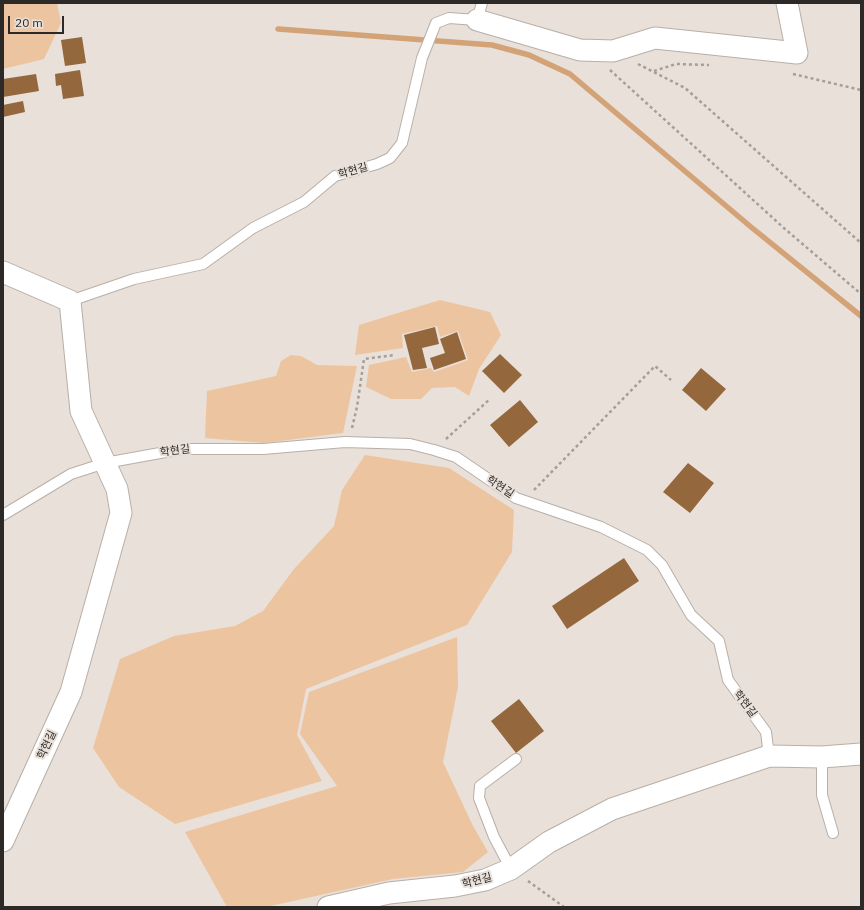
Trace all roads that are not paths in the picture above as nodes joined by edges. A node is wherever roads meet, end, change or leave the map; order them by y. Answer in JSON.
{"nodes":[{"id":1,"x":786,"y":3,"type":"edge"},
{"id":2,"x":479,"y":12,"type":"edge"},
{"id":3,"x":3,"y":272,"type":"edge"},
{"id":4,"x":70,"y":301,"type":"junction"},
{"id":5,"x":105,"y":463,"type":"junction"},
{"id":6,"x":3,"y":515,"type":"edge"},
{"id":7,"x":861,"y":754,"type":"edge"},
{"id":8,"x":769,"y":756,"type":"junction"},
{"id":9,"x":822,"y":757,"type":"junction"},
{"id":10,"x":516,"y":759,"type":"dead end"},
{"id":11,"x":833,"y":833,"type":"dead end"},
{"id":12,"x":3,"y":841,"type":"edge"},
{"id":13,"x":511,"y":869,"type":"junction"},
{"id":14,"x":328,"y":907,"type":"edge"}],
"edges":[{"from":1,"to":2,"type":"street"},
{"from":2,"to":4,"type":"lane","name":"학현길"},
{"from":3,"to":4,"type":"street"},
{"from":4,"to":5,"type":"street","name":"학현길"},
{"from":5,"to":6,"type":"lane","name":"학현길"},
{"from":5,"to":8,"type":"lane","name":"학현길"},
{"from":5,"to":12,"type":"street","name":"학현길"},
{"from":7,"to":9,"type":"street","name":"학현길"},
{"from":8,"to":9,"type":"street","name":"학현길"},
{"from":8,"to":13,"type":"street","name":"학현길"},
{"from":9,"to":11,"type":"lane"},
{"from":10,"to":13,"type":"lane"},
{"from":13,"to":14,"type":"street","name":"학현길"}]}
